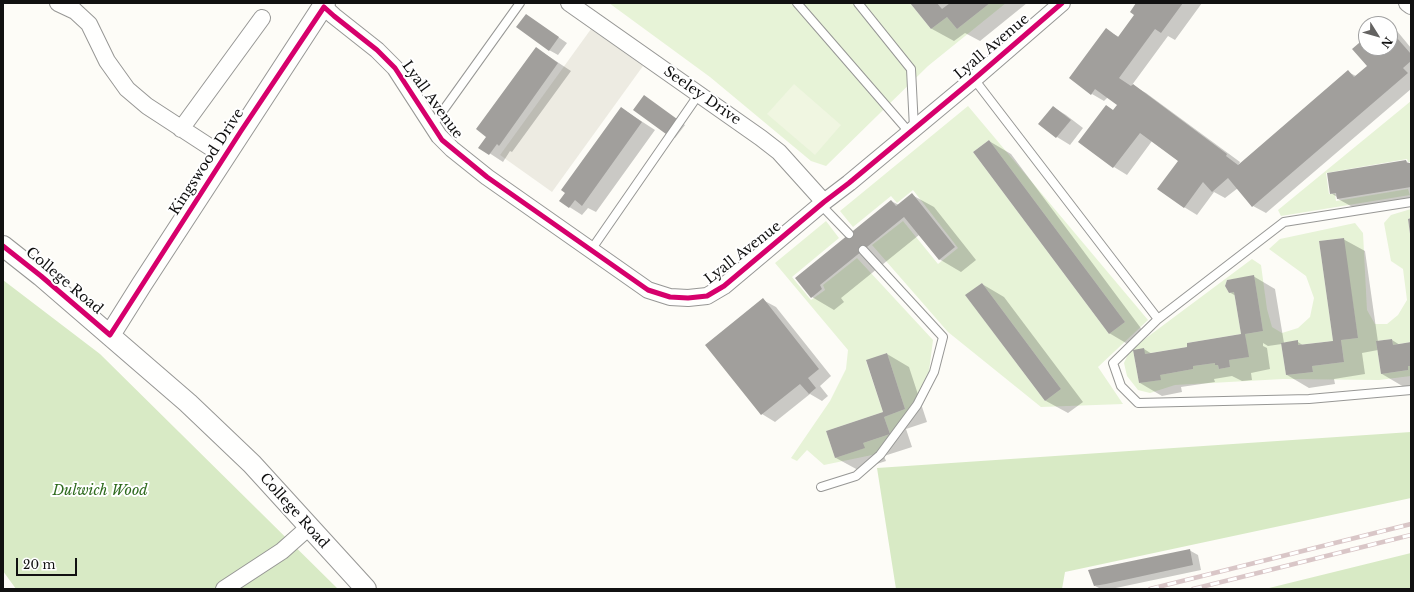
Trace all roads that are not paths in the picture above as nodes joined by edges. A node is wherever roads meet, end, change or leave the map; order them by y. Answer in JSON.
{"nodes":[{"id":1,"x":58,"y":3,"type":"edge"},
{"id":2,"x":520,"y":3,"type":"edge"},
{"id":3,"x":569,"y":3,"type":"edge"},
{"id":4,"x":797,"y":3,"type":"edge"},
{"id":5,"x":858,"y":3,"type":"edge"},
{"id":6,"x":1062,"y":3,"type":"edge"},
{"id":7,"x":1407,"y":3,"type":"edge"},
{"id":8,"x":324,"y":5,"type":"edge"},
{"id":9,"x":1411,"y":6,"type":"edge"},
{"id":10,"x":262,"y":18,"type":"dead end"},
{"id":11,"x":974,"y":79,"type":"junction"},
{"id":12,"x":699,"y":94,"type":"junction"},
{"id":13,"x":432,"y":126,"type":"junction"},
{"id":14,"x":181,"y":128,"type":"junction"},
{"id":15,"x":912,"y":130,"type":"junction"},
{"id":16,"x":225,"y":155,"type":"junction"},
{"id":17,"x":1411,"y":202,"type":"edge"},
{"id":18,"x":823,"y":204,"type":"junction"},
{"id":19,"x":849,"y":234,"type":"dead end"},
{"id":20,"x":3,"y":246,"type":"edge"},
{"id":21,"x":591,"y":250,"type":"junction"},
{"id":22,"x":863,"y":250,"type":"dead end"},
{"id":23,"x":1158,"y":319,"type":"junction"},
{"id":24,"x":110,"y":335,"type":"junction"},
{"id":25,"x":1411,"y":390,"type":"edge"},
{"id":26,"x":821,"y":487,"type":"dead end"},
{"id":27,"x":309,"y":527,"type":"junction"},
{"id":28,"x":224,"y":589,"type":"edge"},
{"id":29,"x":366,"y":589,"type":"edge"}],
"edges":[{"from":1,"to":14,"type":"street"},
{"from":2,"to":13,"type":"lane"},
{"from":3,"to":12,"type":"street","name":"Seeley Drive"},
{"from":4,"to":15,"type":"lane"},
{"from":5,"to":15,"type":"lane"},
{"from":6,"to":11,"type":"street","name":"Lyall Avenue"},
{"from":7,"to":9,"type":"street"},
{"from":8,"to":13,"type":"street","name":"Lyall Avenue"},
{"from":8,"to":16,"type":"street","name":"Kingswood Drive"},
{"from":10,"to":14,"type":"street"},
{"from":11,"to":15,"type":"street","name":"Lyall Avenue"},
{"from":11,"to":23,"type":"lane"},
{"from":12,"to":18,"type":"street","name":"Seeley Drive"},
{"from":12,"to":21,"type":"lane"},
{"from":13,"to":21,"type":"street","name":"Lyall Avenue"},
{"from":14,"to":16,"type":"street"},
{"from":15,"to":18,"type":"street","name":"Lyall Avenue"},
{"from":16,"to":24,"type":"street","name":"Kingswood Drive"},
{"from":17,"to":23,"type":"lane"},
{"from":18,"to":19,"type":"lane"},
{"from":18,"to":21,"type":"street","name":"Lyall Avenue"},
{"from":20,"to":24,"type":"street","name":"College Road"},
{"from":22,"to":26,"type":"lane"},
{"from":23,"to":25,"type":"lane"},
{"from":24,"to":27,"type":"street","name":"College Road"},
{"from":27,"to":28,"type":"street"},
{"from":27,"to":29,"type":"street","name":"College Road"}]}
